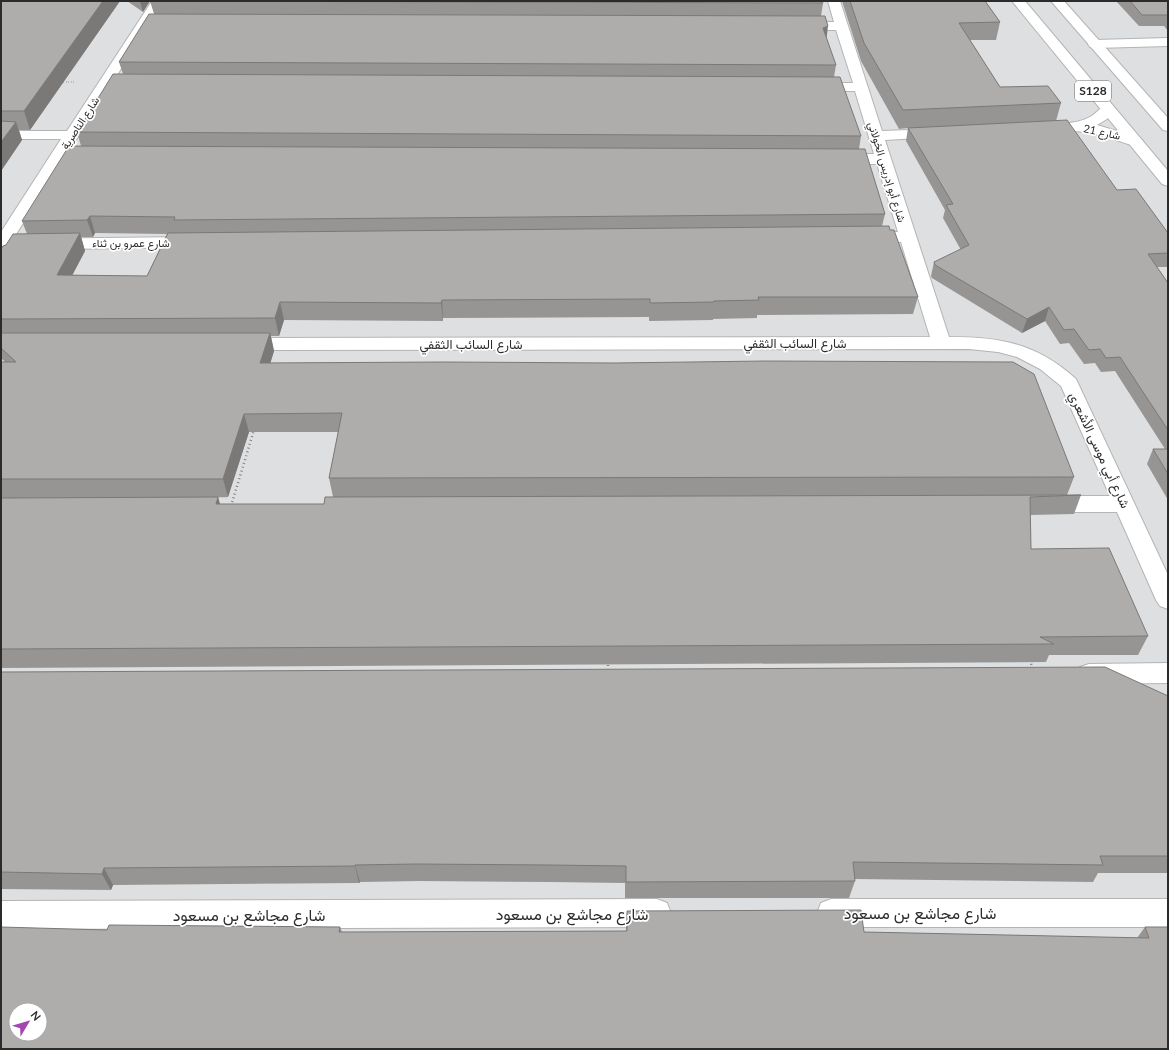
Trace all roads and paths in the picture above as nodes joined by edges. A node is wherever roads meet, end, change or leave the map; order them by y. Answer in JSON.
{"nodes":[{"id":1,"x":158,"y":1,"type":"edge"},
{"id":2,"x":834,"y":1,"type":"edge"},
{"id":3,"x":1018,"y":1,"type":"edge"},
{"id":4,"x":1057,"y":1,"type":"edge"},
{"id":5,"x":143,"y":24,"type":"junction"},
{"id":6,"x":159,"y":24,"type":"edge"},
{"id":7,"x":787,"y":26,"type":"edge"},
{"id":8,"x":841,"y":26,"type":"junction"},
{"id":9,"x":1168,"y":42,"type":"edge"},
{"id":10,"x":1095,"y":44,"type":"junction"},
{"id":11,"x":61,"y":82,"type":"edge"},
{"id":12,"x":105,"y":83,"type":"junction"},
{"id":13,"x":121,"y":84,"type":"edge"},
{"id":14,"x":797,"y":87,"type":"edge"},
{"id":15,"x":861,"y":87,"type":"junction"},
{"id":16,"x":1108,"y":109,"type":"junction"},
{"id":17,"x":1068,"y":127,"type":"junction"},
{"id":18,"x":1168,"y":127,"type":"edge"},
{"id":19,"x":1030,"y":128,"type":"edge"},
{"id":20,"x":952,"y":132,"type":"edge"},
{"id":21,"x":1,"y":135,"type":"edge"},
{"id":22,"x":72,"y":136,"type":"junction"},
{"id":23,"x":875,"y":136,"type":"junction"},
{"id":24,"x":1134,"y":141,"type":"junction"},
{"id":25,"x":59,"y":155,"type":"junction"},
{"id":26,"x":75,"y":155,"type":"edge"},
{"id":27,"x":821,"y":159,"type":"edge"},
{"id":28,"x":883,"y":159,"type":"junction"},
{"id":29,"x":1168,"y":181,"type":"edge"},
{"id":30,"x":851,"y":237,"type":"edge"},
{"id":31,"x":907,"y":237,"type":"junction"},
{"id":32,"x":204,"y":242,"type":"edge"},
{"id":33,"x":2,"y":245,"type":"edge"},
{"id":34,"x":226,"y":344,"type":"edge"},
{"id":35,"x":941,"y":344,"type":"junction"},
{"id":36,"x":255,"y":425,"type":"edge"},
{"id":37,"x":1025,"y":504,"type":"edge"},
{"id":38,"x":1124,"y":504,"type":"junction"},
{"id":39,"x":229,"y":514,"type":"edge"},
{"id":40,"x":1168,"y":600,"type":"edge"},
{"id":41,"x":608,"y":660,"type":"edge"},
{"id":42,"x":1032,"y":667,"type":"edge"},
{"id":43,"x":1168,"y":674,"type":"edge"},
{"id":44,"x":608,"y":676,"type":"edge"},
{"id":45,"x":686,"y":913,"type":"edge"},
{"id":46,"x":806,"y":913,"type":"edge"},
{"id":47,"x":1168,"y":913,"type":"edge"},
{"id":48,"x":1,"y":915,"type":"edge"}],
"edges":[{"from":1,"to":5,"type":"street","name":"شارع الناصرية"},
{"from":2,"to":8,"type":"street","name":"شارع أبو إدريس الخولاني"},
{"from":3,"to":16,"type":"street","number":"S128"},
{"from":4,"to":10,"type":"street","number":"S128"},
{"from":5,"to":6,"type":"street"},
{"from":5,"to":12,"type":"street","name":"شارع الناصرية"},
{"from":7,"to":8,"type":"street"},
{"from":8,"to":15,"type":"street","name":"شارع أبو إدريس الخولاني"},
{"from":9,"to":10,"type":"street"},
{"from":10,"to":18,"type":"street","number":"S128"},
{"from":11,"to":12,"type":"path"},
{"from":12,"to":13,"type":"street"},
{"from":12,"to":22,"type":"street","name":"شارع الناصرية"},
{"from":14,"to":15,"type":"street"},
{"from":15,"to":23,"type":"street","name":"شارع أبو إدريس الخولاني"},
{"from":16,"to":17,"type":"street","name":"شارع 21"},
{"from":16,"to":24,"type":"street","number":"S128"},
{"from":17,"to":19,"type":"street","name":"شارع 21"},
{"from":17,"to":24,"type":"street","name":"شارع 21"},
{"from":20,"to":23,"type":"street"},
{"from":21,"to":22,"type":"street"},
{"from":22,"to":25,"type":"street","name":"شارع الناصرية"},
{"from":23,"to":28,"type":"street","name":"شارع أبو إدريس الخولاني"},
{"from":24,"to":29,"type":"street","number":"S128"},
{"from":25,"to":26,"type":"street"},
{"from":25,"to":33,"type":"street","name":"شارع الناصرية"},
{"from":27,"to":28,"type":"street"},
{"from":28,"to":31,"type":"street","name":"شارع أبو إدريس الخولاني"},
{"from":30,"to":31,"type":"street"},
{"from":31,"to":35,"type":"street","name":"شارع أبو إدريس الخولاني"},
{"from":32,"to":33,"type":"street","name":"شارع عمرو بن ثناء"},
{"from":34,"to":35,"type":"street","name":"شارع السائب الثقفي"},
{"from":35,"to":38,"type":"street","name":"شارع أبي موسى الأشعري"},
{"from":36,"to":39,"type":"path"},
{"from":37,"to":38,"type":"street"},
{"from":38,"to":40,"type":"street","name":"شارع أبي موسى الأشعري"},
{"from":41,"to":44,"type":"path"},
{"from":42,"to":43,"type":"street"},
{"from":45,"to":48,"type":"street","name":"شارع مجاشع بن مسعود"},
{"from":46,"to":47,"type":"street","name":"شارع مجاشع بن مسعود"}]}
